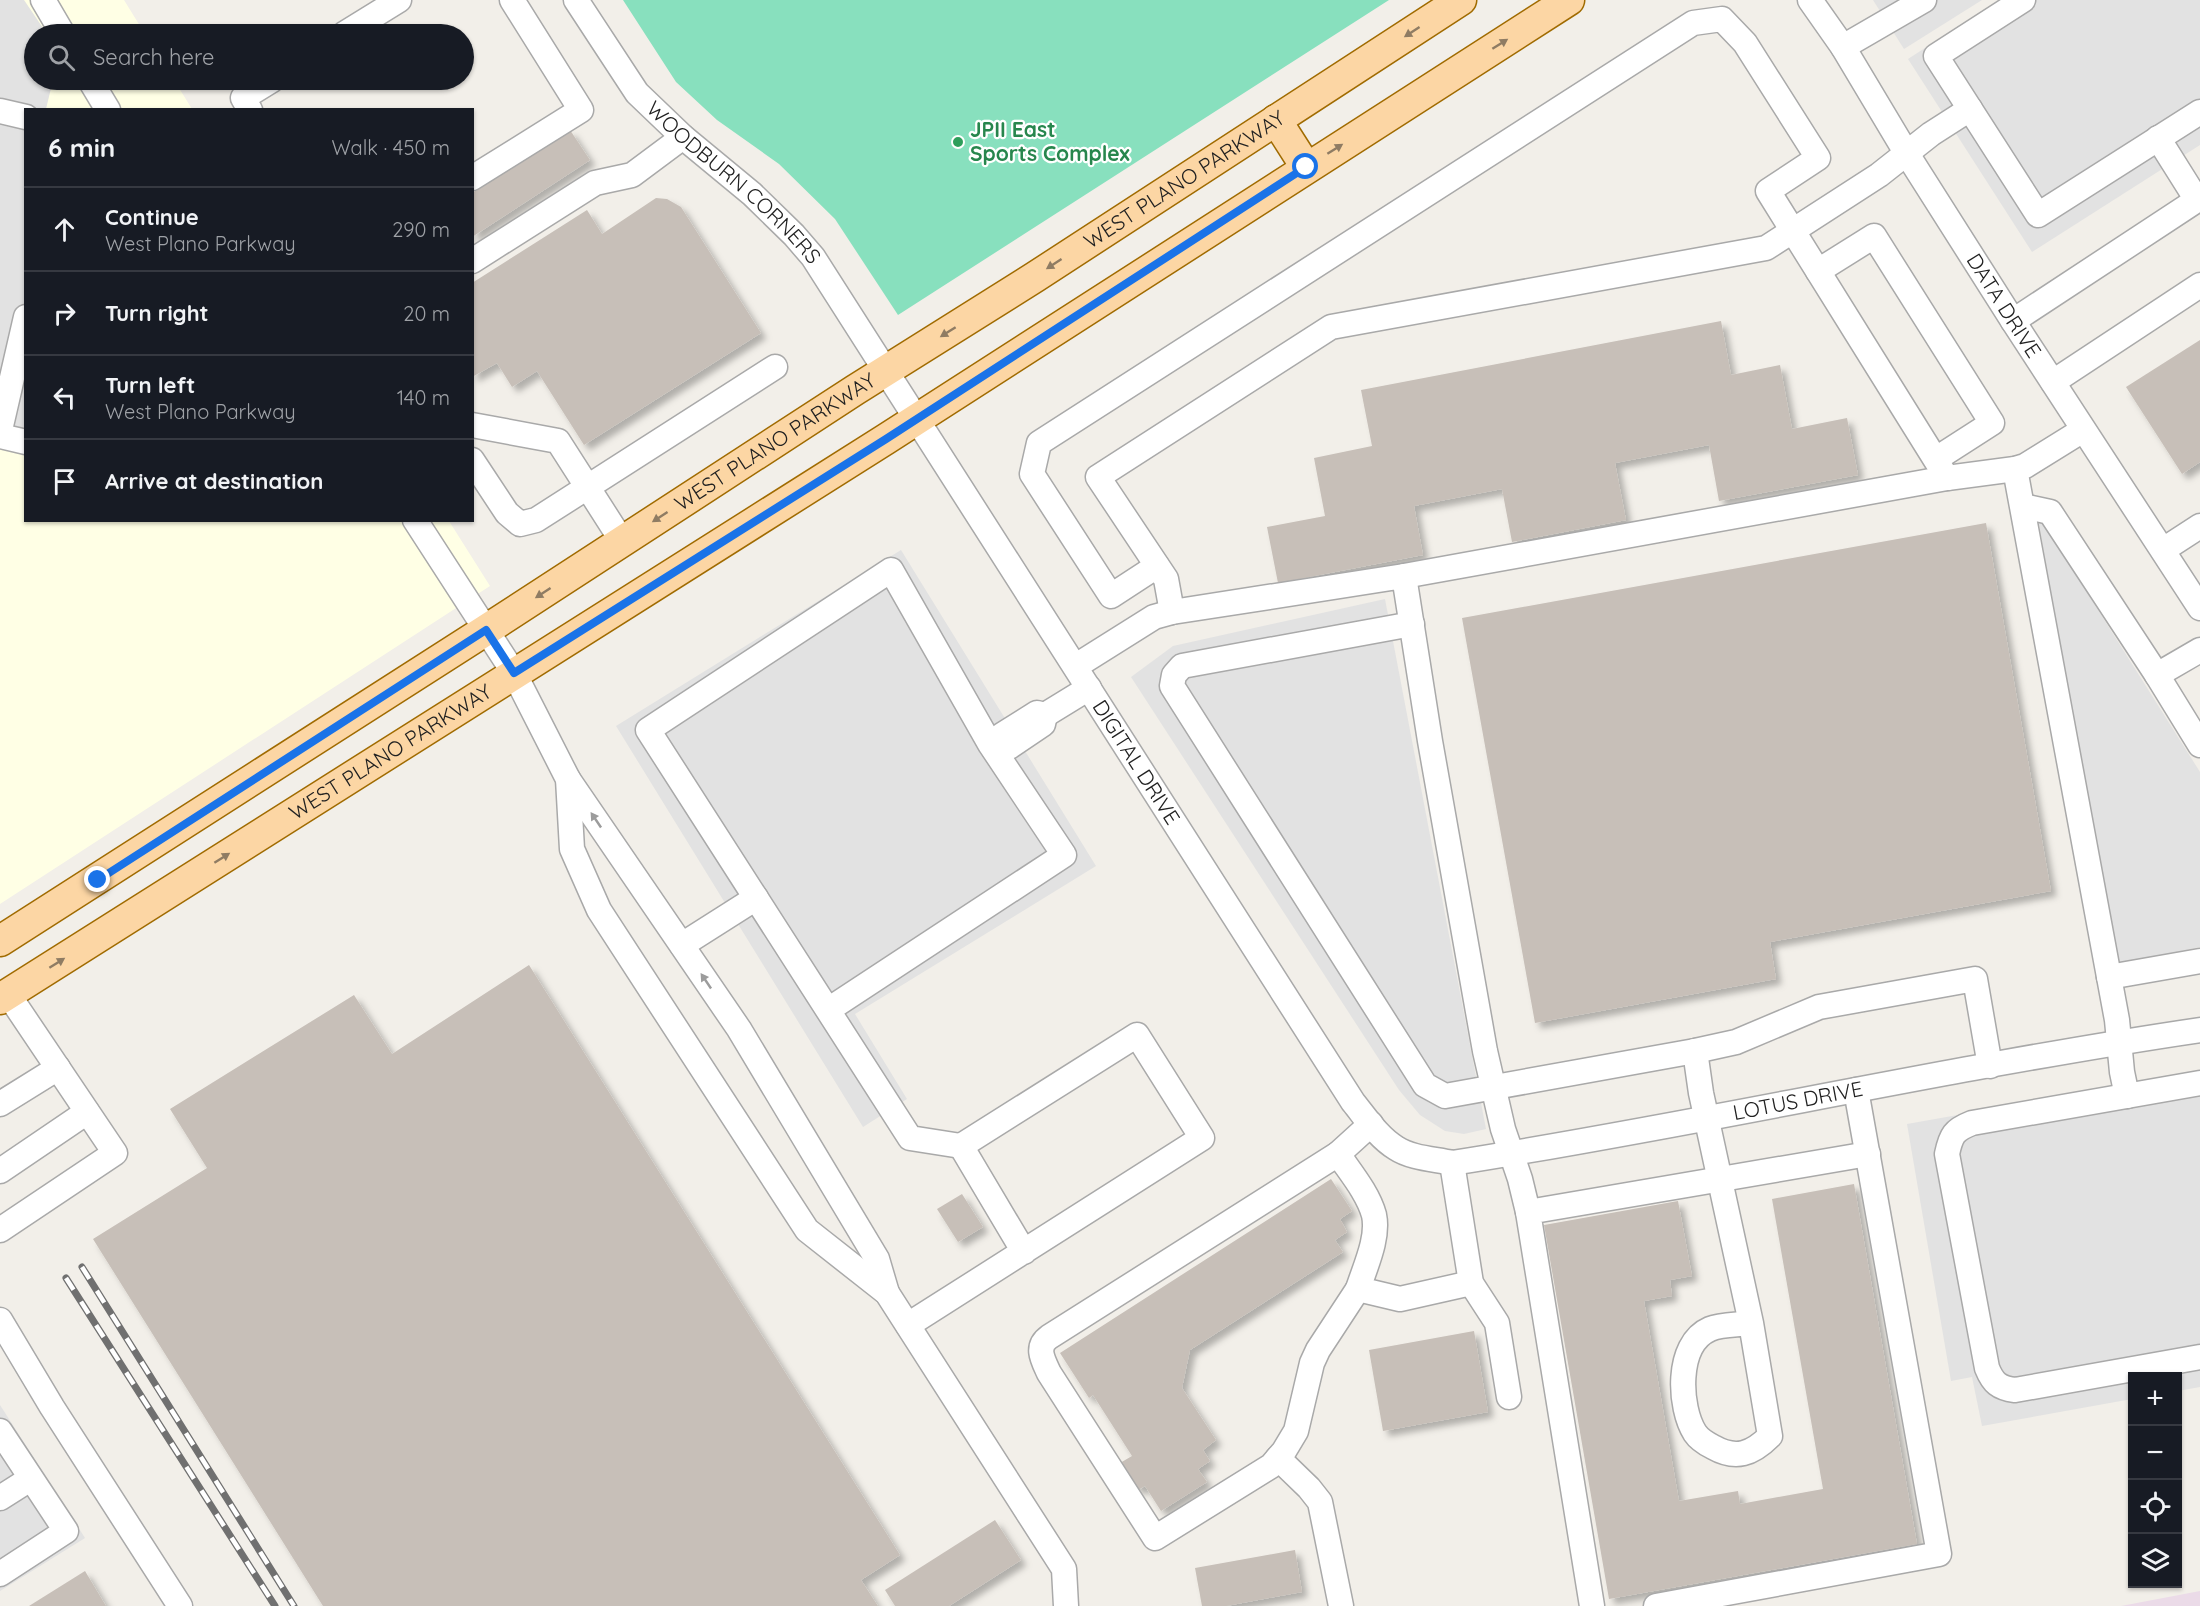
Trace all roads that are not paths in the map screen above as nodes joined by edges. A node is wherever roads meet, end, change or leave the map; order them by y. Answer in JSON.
{"nodes":[{"id":1,"x":43,"y":0,"type":"edge"},
{"id":2,"x":399,"y":0,"type":"edge"},
{"id":3,"x":512,"y":0,"type":"edge"},
{"id":4,"x":576,"y":0,"type":"edge"},
{"id":5,"x":1461,"y":0,"type":"edge"},
{"id":6,"x":1569,"y":0,"type":"edge"},
{"id":7,"x":1810,"y":0,"type":"edge"},
{"id":8,"x":2023,"y":0,"type":"edge"},
{"id":9,"x":1911,"y":3,"type":"edge"},
{"id":10,"x":57,"y":24,"type":"edge"},
{"id":11,"x":360,"y":24,"type":"edge"},
{"id":12,"x":1843,"y":47,"type":"junction"},
{"id":13,"x":96,"y":90,"type":"edge"},
{"id":14,"x":256,"y":90,"type":"edge"},
{"id":15,"x":107,"y":108,"type":"edge"},
{"id":16,"x":249,"y":108,"type":"edge"},
{"id":17,"x":1970,"y":109,"type":"junction"},
{"id":18,"x":0,"y":111,"type":"edge"},
{"id":19,"x":2200,"y":112,"type":"edge"},
{"id":20,"x":24,"y":117,"type":"edge"},
{"id":21,"x":1275,"y":120,"type":"junction"},
{"id":22,"x":684,"y":137,"type":"junction"},
{"id":23,"x":2158,"y":138,"type":"junction"},
{"id":24,"x":1907,"y":154,"type":"junction"},
{"id":25,"x":1306,"y":167,"type":"junction"},
{"id":26,"x":474,"y":177,"type":"edge"},
{"id":27,"x":2199,"y":199,"type":"edge"},
{"id":28,"x":1793,"y":231,"type":"junction"},
{"id":29,"x":474,"y":260,"type":"edge"},
{"id":30,"x":1818,"y":271,"type":"junction"},
{"id":31,"x":2200,"y":285,"type":"edge"},
{"id":32,"x":2013,"y":321,"type":"junction"},
{"id":33,"x":24,"y":326,"type":"edge"},
{"id":34,"x":775,"y":367,"type":"dead end"},
{"id":35,"x":885,"y":371,"type":"junction"},
{"id":36,"x":2053,"y":381,"type":"junction"},
{"id":37,"x":915,"y":420,"type":"junction"},
{"id":38,"x":474,"y":425,"type":"edge"},
{"id":39,"x":0,"y":430,"type":"edge"},
{"id":40,"x":2083,"y":430,"type":"junction"},
{"id":41,"x":0,"y":436,"type":"edge"},
{"id":42,"x":24,"y":442,"type":"edge"},
{"id":43,"x":474,"y":463,"type":"edge"},
{"id":44,"x":1941,"y":468,"type":"junction"},
{"id":45,"x":2015,"y":469,"type":"junction"},
{"id":46,"x":587,"y":487,"type":"junction"},
{"id":47,"x":2023,"y":506,"type":"junction"},
{"id":48,"x":417,"y":522,"type":"edge"},
{"id":49,"x":2200,"y":526,"type":"edge"},
{"id":50,"x":622,"y":541,"type":"junction"},
{"id":51,"x":2163,"y":550,"type":"junction"},
{"id":52,"x":1157,"y":566,"type":"junction"},
{"id":53,"x":1404,"y":576,"type":"junction"},
{"id":54,"x":2200,"y":608,"type":"edge"},
{"id":55,"x":1172,"y":612,"type":"junction"},
{"id":56,"x":1412,"y":624,"type":"junction"},
{"id":57,"x":486,"y":630,"type":"junction"},
{"id":58,"x":2200,"y":650,"type":"edge"},
{"id":59,"x":1076,"y":666,"type":"junction"},
{"id":60,"x":514,"y":673,"type":"junction"},
{"id":61,"x":2157,"y":675,"type":"junction"},
{"id":62,"x":1089,"y":688,"type":"junction"},
{"id":63,"x":2200,"y":746,"type":"edge"},
{"id":64,"x":994,"y":749,"type":"junction"},
{"id":65,"x":568,"y":779,"type":"junction"},
{"id":66,"x":756,"y":898,"type":"junction"},
{"id":67,"x":0,"y":941,"type":"edge"},
{"id":68,"x":681,"y":945,"type":"junction"},
{"id":69,"x":2200,"y":961,"type":"edge"},
{"id":70,"x":2109,"y":977,"type":"junction"},
{"id":71,"x":3,"y":991,"type":"edge"},
{"id":72,"x":828,"y":1010,"type":"junction"},
{"id":73,"x":2200,"y":1030,"type":"edge"},
{"id":74,"x":2119,"y":1043,"type":"junction"},
{"id":75,"x":1695,"y":1051,"type":"junction"},
{"id":76,"x":1990,"y":1066,"type":"junction"},
{"id":77,"x":58,"y":1068,"type":"junction"},
{"id":78,"x":2200,"y":1083,"type":"edge"},
{"id":79,"x":1492,"y":1087,"type":"junction"},
{"id":80,"x":1856,"y":1090,"type":"junction"},
{"id":81,"x":2127,"y":1096,"type":"junction"},
{"id":82,"x":0,"y":1104,"type":"edge"},
{"id":83,"x":87,"y":1112,"type":"junction"},
{"id":84,"x":1706,"y":1118,"type":"junction"},
{"id":85,"x":1371,"y":1124,"type":"junction"},
{"id":86,"x":961,"y":1146,"type":"junction"},
{"id":87,"x":1397,"y":1149,"type":"joint"},
{"id":88,"x":1512,"y":1153,"type":"junction"},
{"id":89,"x":1338,"y":1154,"type":"junction"},
{"id":90,"x":1868,"y":1154,"type":"junction"},
{"id":91,"x":1452,"y":1163,"type":"junction"},
{"id":92,"x":0,"y":1171,"type":"edge"},
{"id":93,"x":1720,"y":1179,"type":"junction"},
{"id":94,"x":1528,"y":1212,"type":"junction"},
{"id":95,"x":0,"y":1230,"type":"edge"},
{"id":96,"x":1024,"y":1252,"type":"junction"},
{"id":97,"x":1471,"y":1283,"type":"junction"},
{"id":98,"x":1358,"y":1289,"type":"junction"},
{"id":99,"x":887,"y":1293,"type":"junction"},
{"id":100,"x":0,"y":1320,"type":"edge"},
{"id":101,"x":1751,"y":1323,"type":"junction"},
{"id":102,"x":908,"y":1325,"type":"junction"},
{"id":103,"x":2200,"y":1357,"type":"edge"},
{"id":104,"x":1509,"y":1397,"type":"dead end"},
{"id":105,"x":0,"y":1431,"type":"edge"},
{"id":106,"x":1278,"y":1458,"type":"junction"},
{"id":107,"x":30,"y":1479,"type":"junction"},
{"id":108,"x":0,"y":1498,"type":"edge"},
{"id":109,"x":0,"y":1574,"type":"edge"},
{"id":110,"x":180,"y":1606,"type":"edge"},
{"id":111,"x":1066,"y":1606,"type":"edge"},
{"id":112,"x":1341,"y":1606,"type":"edge"},
{"id":113,"x":1592,"y":1606,"type":"edge"},
{"id":114,"x":1656,"y":1606,"type":"edge"}],
"edges":[{"from":1,"to":10,"type":"street"},
{"from":2,"to":11,"type":"street"},
{"from":3,"to":26,"type":"street"},
{"from":4,"to":22,"type":"street","name":"WOODBURN CORNERS"},
{"from":5,"to":21,"type":"main road","name":"WEST PLANO PARKWAY","one_way":true},
{"from":25,"to":6,"type":"main road","name":"WEST PLANO PARKWAY","one_way":true},
{"from":7,"to":12,"type":"street","name":"DATA DRIVE"},
{"from":8,"to":17,"type":"street"},
{"from":9,"to":12,"type":"street"},
{"from":12,"to":24,"type":"street","name":"DATA DRIVE"},
{"from":13,"to":15,"type":"street"},
{"from":14,"to":16,"type":"street"},
{"from":17,"to":23,"type":"street"},
{"from":17,"to":24,"type":"street"},
{"from":18,"to":20,"type":"street"},
{"from":19,"to":23,"type":"street"},
{"from":21,"to":25,"type":"main road"},
{"from":21,"to":35,"type":"main road","name":"WEST PLANO PARKWAY","one_way":true},
{"from":22,"to":29,"type":"street"},
{"from":22,"to":35,"type":"street","name":"WOODBURN CORNERS"},
{"from":23,"to":27,"type":"street"},
{"from":24,"to":28,"type":"street"},
{"from":24,"to":32,"type":"street","name":"DATA DRIVE"},
{"from":25,"to":37,"type":"main road","name":"WEST PLANO PARKWAY"},
{"from":27,"to":32,"type":"street"},
{"from":28,"to":30,"type":"street"},
{"from":28,"to":52,"type":"street"},
{"from":28,"to":52,"type":"street"},
{"from":30,"to":44,"type":"street"},
{"from":30,"to":44,"type":"street"},
{"from":31,"to":36,"type":"street"},
{"from":32,"to":36,"type":"street","name":"DATA DRIVE"},
{"from":33,"to":39,"type":"street"},
{"from":34,"to":46,"type":"street"},
{"from":35,"to":37,"type":"street","name":"DIGITAL DRIVE"},
{"from":35,"to":50,"type":"main road","name":"WEST PLANO PARKWAY","one_way":true},
{"from":36,"to":40,"type":"street","name":"DATA DRIVE"},
{"from":37,"to":59,"type":"street","name":"DIGITAL DRIVE"},
{"from":37,"to":60,"type":"main road","name":"WEST PLANO PARKWAY"},
{"from":38,"to":46,"type":"street"},
{"from":40,"to":45,"type":"street"},
{"from":40,"to":51,"type":"street","name":"DATA DRIVE"},
{"from":41,"to":42,"type":"street"},
{"from":43,"to":46,"type":"street"},
{"from":44,"to":45,"type":"street"},
{"from":44,"to":53,"type":"street"},
{"from":45,"to":47,"type":"street"},
{"from":46,"to":50,"type":"street"},
{"from":47,"to":61,"type":"street"},
{"from":47,"to":70,"type":"street"},
{"from":48,"to":57,"type":"street"},
{"from":49,"to":51,"type":"street"},
{"from":50,"to":57,"type":"main road","name":"WEST PLANO PARKWAY","one_way":true},
{"from":51,"to":54,"type":"street","name":"DATA DRIVE"},
{"from":52,"to":55,"type":"street"},
{"from":53,"to":55,"type":"street"},
{"from":53,"to":56,"type":"street"},
{"from":55,"to":59,"type":"street"},
{"from":56,"to":79,"type":"street"},
{"from":56,"to":79,"type":"street"},
{"from":57,"to":60,"type":"street"},
{"from":57,"to":67,"type":"main road","name":"WEST PLANO PARKWAY"},
{"from":58,"to":61,"type":"street"},
{"from":59,"to":62,"type":"street","name":"DIGITAL DRIVE"},
{"from":60,"to":65,"type":"street"},
{"from":71,"to":60,"type":"main road","name":"WEST PLANO PARKWAY","one_way":true},
{"from":61,"to":63,"type":"street"},
{"from":62,"to":64,"type":"street"},
{"from":62,"to":85,"type":"street","name":"DIGITAL DRIVE"},
{"from":64,"to":66,"type":"street"},
{"from":64,"to":72,"type":"street"},
{"from":68,"to":65,"type":"street","one_way":true},
{"from":65,"to":99,"type":"street"},
{"from":66,"to":68,"type":"street"},
{"from":66,"to":72,"type":"street"},
{"from":99,"to":68,"type":"street","one_way":true},
{"from":69,"to":70,"type":"street"},
{"from":70,"to":74,"type":"street"},
{"from":71,"to":77,"type":"street"},
{"from":72,"to":86,"type":"street"},
{"from":73,"to":74,"type":"street","name":"LOTUS DRIVE"},
{"from":74,"to":76,"type":"street","name":"LOTUS DRIVE"},
{"from":74,"to":81,"type":"street"},
{"from":75,"to":76,"type":"street"},
{"from":75,"to":79,"type":"street"},
{"from":75,"to":84,"type":"street"},
{"from":76,"to":80,"type":"street","name":"LOTUS DRIVE"},
{"from":77,"to":82,"type":"street"},
{"from":77,"to":83,"type":"street"},
{"from":78,"to":81,"type":"street"},
{"from":79,"to":88,"type":"street"},
{"from":80,"to":84,"type":"street","name":"LOTUS DRIVE"},
{"from":80,"to":90,"type":"street"},
{"from":81,"to":103,"type":"street"},
{"from":83,"to":92,"type":"street"},
{"from":83,"to":95,"type":"street"},
{"from":84,"to":88,"type":"street","name":"LOTUS DRIVE"},
{"from":84,"to":93,"type":"street"},
{"from":85,"to":87,"type":"street","name":"DIGITAL DRIVE"},
{"from":85,"to":89,"type":"street"},
{"from":86,"to":96,"type":"street"},
{"from":86,"to":96,"type":"street"},
{"from":87,"to":91,"type":"street","name":"LOTUS DRIVE"},
{"from":88,"to":91,"type":"street","name":"LOTUS DRIVE"},
{"from":88,"to":94,"type":"street"},
{"from":89,"to":98,"type":"street"},
{"from":89,"to":106,"type":"street"},
{"from":90,"to":93,"type":"street"},
{"from":90,"to":114,"type":"street"},
{"from":91,"to":97,"type":"street"},
{"from":93,"to":94,"type":"street"},
{"from":93,"to":101,"type":"street"},
{"from":94,"to":113,"type":"street"},
{"from":96,"to":102,"type":"street"},
{"from":97,"to":98,"type":"street"},
{"from":97,"to":104,"type":"street"},
{"from":98,"to":106,"type":"street"},
{"from":99,"to":102,"type":"street"},
{"from":100,"to":110,"type":"street"},
{"from":101,"to":101,"type":"street"},
{"from":102,"to":111,"type":"street"},
{"from":105,"to":107,"type":"street"},
{"from":106,"to":112,"type":"street"},
{"from":107,"to":108,"type":"street"},
{"from":107,"to":109,"type":"street"}]}
